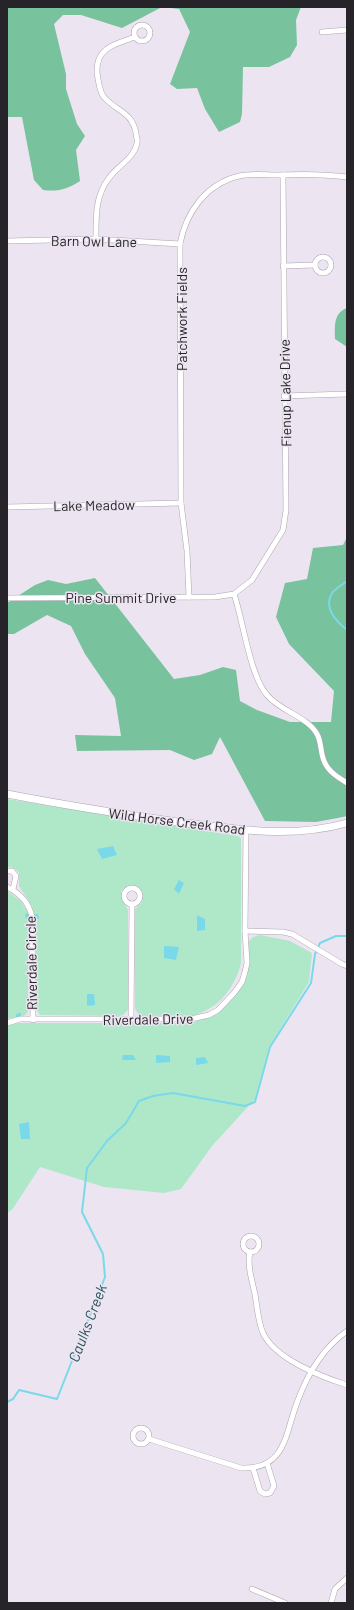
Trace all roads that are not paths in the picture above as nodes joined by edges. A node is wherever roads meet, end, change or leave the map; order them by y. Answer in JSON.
{"nodes":[{"id":1,"x":347,"y":30,"type":"edge"},
{"id":2,"x":322,"y":32,"type":"dead end"},
{"id":3,"x":136,"y":36,"type":"dead end"},
{"id":4,"x":282,"y":175,"type":"junction"},
{"id":5,"x":347,"y":177,"type":"edge"},
{"id":6,"x":96,"y":239,"type":"junction"},
{"id":7,"x":7,"y":241,"type":"edge"},
{"id":8,"x":180,"y":244,"type":"junction"},
{"id":9,"x":315,"y":265,"type":"dead end"},
{"id":10,"x":283,"y":266,"type":"junction"},
{"id":11,"x":347,"y":394,"type":"edge"},
{"id":12,"x":284,"y":396,"type":"junction"},
{"id":13,"x":181,"y":503,"type":"junction"},
{"id":14,"x":7,"y":507,"type":"edge"},
{"id":15,"x":234,"y":594,"type":"junction"},
{"id":16,"x":189,"y":597,"type":"junction"},
{"id":17,"x":7,"y":598,"type":"edge"},
{"id":18,"x":347,"y":783,"type":"edge"},
{"id":19,"x":7,"y":794,"type":"edge"},
{"id":20,"x":347,"y":823,"type":"edge"},
{"id":21,"x":246,"y":830,"type":"junction"},
{"id":22,"x":7,"y":871,"type":"edge"},
{"id":23,"x":7,"y":887,"type":"edge"},
{"id":24,"x":13,"y":890,"type":"junction"},
{"id":25,"x":132,"y":904,"type":"dead end"},
{"id":26,"x":245,"y":931,"type":"junction"},
{"id":27,"x":344,"y":965,"type":"edge"},
{"id":28,"x":32,"y":1020,"type":"junction"},
{"id":29,"x":131,"y":1020,"type":"junction"},
{"id":30,"x":7,"y":1022,"type":"edge"},
{"id":31,"x":250,"y":1252,"type":"dead end"},
{"id":32,"x":347,"y":1331,"type":"edge"},
{"id":33,"x":311,"y":1371,"type":"junction"},
{"id":34,"x":347,"y":1385,"type":"edge"},
{"id":35,"x":149,"y":1439,"type":"dead end"},
{"id":36,"x":267,"y":1463,"type":"junction"},
{"id":37,"x":253,"y":1468,"type":"junction"},
{"id":38,"x":347,"y":1578,"type":"edge"},
{"id":39,"x":252,"y":1589,"type":"dead end"},
{"id":40,"x":286,"y":1603,"type":"edge"},
{"id":41,"x":331,"y":1603,"type":"edge"}],
"edges":[{"from":1,"to":2,"type":"street"},
{"from":3,"to":6,"type":"street"},
{"from":4,"to":5,"type":"street","name":"Patchwork Fields"},
{"from":4,"to":8,"type":"street","name":"Patchwork Fields"},
{"from":4,"to":10,"type":"street","name":"Fienup Lake Drive"},
{"from":6,"to":7,"type":"street","name":"Barn Owl Lane"},
{"from":6,"to":8,"type":"street","name":"Barn Owl Lane"},
{"from":8,"to":13,"type":"street","name":"Patchwork Fields"},
{"from":9,"to":10,"type":"street"},
{"from":10,"to":12,"type":"street","name":"Fienup Lake Drive"},
{"from":11,"to":12,"type":"street"},
{"from":12,"to":15,"type":"street","name":"Fienup Lake Drive"},
{"from":13,"to":14,"type":"street","name":"Lake Meadow"},
{"from":13,"to":16,"type":"street","name":"Patchwork Fields"},
{"from":15,"to":16,"type":"street","name":"Pine Summit Drive"},
{"from":15,"to":18,"type":"street"},
{"from":16,"to":17,"type":"street","name":"Pine Summit Drive"},
{"from":19,"to":21,"type":"main road","name":"Wild Horse Creek Road"},
{"from":20,"to":21,"type":"main road","name":"Wild Horse Creek Road"},
{"from":21,"to":26,"type":"street","name":"Riverdale Drive"},
{"from":22,"to":24,"type":"street"},
{"from":23,"to":24,"type":"street","name":"Riverdale Circle"},
{"from":24,"to":28,"type":"street","name":"Riverdale Circle"},
{"from":25,"to":29,"type":"street"},
{"from":26,"to":27,"type":"street"},
{"from":26,"to":29,"type":"street","name":"Riverdale Drive"},
{"from":28,"to":29,"type":"street","name":"Riverdale Drive"},
{"from":28,"to":30,"type":"street","name":"Riverdale Drive"},
{"from":31,"to":33,"type":"street"},
{"from":32,"to":33,"type":"street"},
{"from":33,"to":34,"type":"street"},
{"from":33,"to":36,"type":"street"},
{"from":35,"to":37,"type":"street"},
{"from":36,"to":37,"type":"street"},
{"from":36,"to":37,"type":"street"},
{"from":38,"to":41,"type":"street"},
{"from":39,"to":40,"type":"street"}]}
